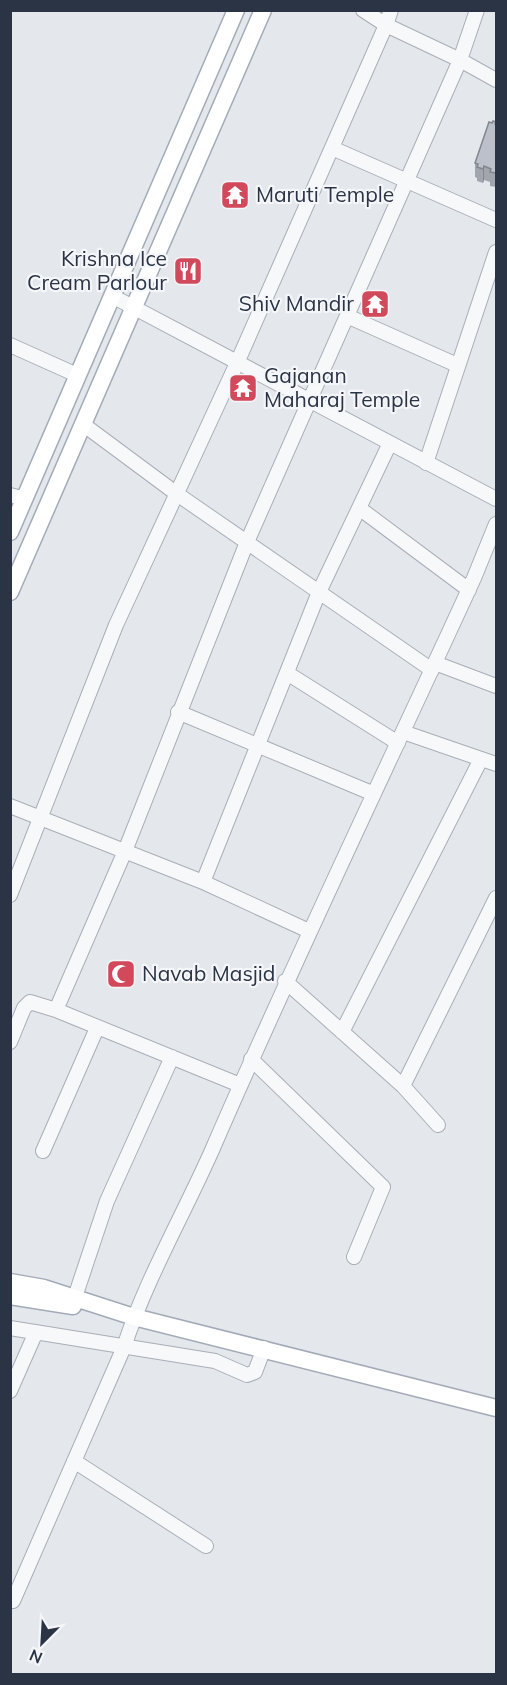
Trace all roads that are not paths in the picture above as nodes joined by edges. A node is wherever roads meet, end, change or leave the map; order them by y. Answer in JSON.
{"nodes":[{"id":1,"x":236,"y":10,"type":"edge"},
{"id":2,"x":264,"y":10,"type":"edge"},
{"id":3,"x":363,"y":10,"type":"edge"},
{"id":4,"x":391,"y":10,"type":"edge"},
{"id":5,"x":477,"y":10,"type":"edge"},
{"id":6,"x":386,"y":25,"type":"junction"},
{"id":7,"x":459,"y":60,"type":"junction"},
{"id":8,"x":496,"y":80,"type":"edge"},
{"id":9,"x":333,"y":147,"type":"junction"},
{"id":10,"x":408,"y":180,"type":"junction"},
{"id":11,"x":496,"y":220,"type":"edge"},
{"id":12,"x":496,"y":252,"type":"edge"},
{"id":13,"x":112,"y":296,"type":"junction"},
{"id":14,"x":135,"y":307,"type":"junction"},
{"id":15,"x":347,"y":316,"type":"junction"},
{"id":16,"x":10,"y":345,"type":"edge"},
{"id":17,"x":237,"y":363,"type":"junction"},
{"id":18,"x":457,"y":365,"type":"junction"},
{"id":19,"x":77,"y":375,"type":"junction"},
{"id":20,"x":310,"y":401,"type":"junction"},
{"id":21,"x":84,"y":425,"type":"junction"},
{"id":22,"x":390,"y":443,"type":"junction"},
{"id":23,"x":426,"y":463,"type":"junction"},
{"id":24,"x":177,"y":494,"type":"junction"},
{"id":25,"x":18,"y":497,"type":"edge"},
{"id":26,"x":496,"y":499,"type":"edge"},
{"id":27,"x":359,"y":508,"type":"junction"},
{"id":28,"x":496,"y":524,"type":"edge"},
{"id":29,"x":10,"y":532,"type":"edge"},
{"id":30,"x":247,"y":542,"type":"junction"},
{"id":31,"x":469,"y":590,"type":"junction"},
{"id":32,"x":10,"y":592,"type":"edge"},
{"id":33,"x":319,"y":592,"type":"junction"},
{"id":34,"x":434,"y":667,"type":"junction"},
{"id":35,"x":287,"y":673,"type":"junction"},
{"id":36,"x":496,"y":686,"type":"edge"},
{"id":37,"x":178,"y":712,"type":"junction"},
{"id":38,"x":401,"y":738,"type":"junction"},
{"id":39,"x":256,"y":745,"type":"junction"},
{"id":40,"x":481,"y":759,"type":"junction"},
{"id":41,"x":496,"y":764,"type":"edge"},
{"id":42,"x":374,"y":794,"type":"junction"},
{"id":43,"x":10,"y":806,"type":"edge"},
{"id":44,"x":40,"y":818,"type":"junction"},
{"id":45,"x":125,"y":851,"type":"junction"},
{"id":46,"x":203,"y":882,"type":"junction"},
{"id":47,"x":10,"y":895,"type":"edge"},
{"id":48,"x":496,"y":898,"type":"edge"},
{"id":49,"x":309,"y":931,"type":"junction"},
{"id":50,"x":285,"y":981,"type":"junction"},
{"id":51,"x":56,"y":1010,"type":"junction"},
{"id":52,"x":97,"y":1028,"type":"junction"},
{"id":53,"x":342,"y":1032,"type":"junction"},
{"id":54,"x":10,"y":1042,"type":"edge"},
{"id":55,"x":172,"y":1057,"type":"junction"},
{"id":56,"x":251,"y":1059,"type":"junction"},
{"id":57,"x":240,"y":1085,"type":"junction"},
{"id":58,"x":403,"y":1086,"type":"junction"},
{"id":59,"x":438,"y":1125,"type":"dead end"},
{"id":60,"x":43,"y":1151,"type":"dead end"},
{"id":61,"x":354,"y":1257,"type":"dead end"},
{"id":62,"x":10,"y":1282,"type":"edge"},
{"id":63,"x":10,"y":1296,"type":"edge"},
{"id":64,"x":73,"y":1302,"type":"junction"},
{"id":65,"x":134,"y":1317,"type":"junction"},
{"id":66,"x":10,"y":1328,"type":"edge"},
{"id":67,"x":36,"y":1332,"type":"junction"},
{"id":68,"x":124,"y":1347,"type":"junction"},
{"id":69,"x":264,"y":1348,"type":"junction"},
{"id":70,"x":10,"y":1391,"type":"edge"},
{"id":71,"x":496,"y":1408,"type":"edge"},
{"id":72,"x":74,"y":1461,"type":"junction"},
{"id":73,"x":206,"y":1546,"type":"dead end"},
{"id":74,"x":13,"y":1601,"type":"dead end"}],
"edges":[{"from":1,"to":13,"type":"main road"},
{"from":2,"to":14,"type":"main road"},
{"from":3,"to":6,"type":"street"},
{"from":4,"to":6,"type":"street"},
{"from":5,"to":7,"type":"street"},
{"from":6,"to":7,"type":"street"},
{"from":6,"to":9,"type":"street"},
{"from":7,"to":8,"type":"street"},
{"from":7,"to":10,"type":"street"},
{"from":9,"to":10,"type":"street"},
{"from":9,"to":17,"type":"street"},
{"from":10,"to":11,"type":"street"},
{"from":10,"to":15,"type":"street"},
{"from":12,"to":18,"type":"street"},
{"from":13,"to":14,"type":"street"},
{"from":13,"to":19,"type":"main road"},
{"from":14,"to":17,"type":"street"},
{"from":14,"to":21,"type":"main road"},
{"from":15,"to":18,"type":"street"},
{"from":15,"to":20,"type":"street"},
{"from":16,"to":19,"type":"street"},
{"from":17,"to":20,"type":"street"},
{"from":17,"to":24,"type":"street"},
{"from":18,"to":23,"type":"street"},
{"from":19,"to":25,"type":"main road"},
{"from":20,"to":22,"type":"street"},
{"from":20,"to":30,"type":"street"},
{"from":21,"to":24,"type":"street"},
{"from":21,"to":32,"type":"main road"},
{"from":22,"to":23,"type":"street"},
{"from":22,"to":27,"type":"street"},
{"from":23,"to":26,"type":"street"},
{"from":24,"to":30,"type":"street"},
{"from":24,"to":44,"type":"street"},
{"from":25,"to":29,"type":"main road"},
{"from":27,"to":31,"type":"street"},
{"from":27,"to":33,"type":"street"},
{"from":28,"to":31,"type":"street"},
{"from":30,"to":33,"type":"street"},
{"from":30,"to":37,"type":"street"},
{"from":31,"to":34,"type":"street"},
{"from":33,"to":34,"type":"street"},
{"from":33,"to":35,"type":"street"},
{"from":34,"to":36,"type":"street"},
{"from":34,"to":38,"type":"street"},
{"from":35,"to":38,"type":"street"},
{"from":35,"to":39,"type":"street"},
{"from":37,"to":39,"type":"street"},
{"from":37,"to":45,"type":"street"},
{"from":38,"to":40,"type":"street"},
{"from":38,"to":42,"type":"street"},
{"from":39,"to":42,"type":"street"},
{"from":39,"to":46,"type":"street"},
{"from":40,"to":41,"type":"street"},
{"from":40,"to":53,"type":"street"},
{"from":42,"to":49,"type":"street"},
{"from":43,"to":44,"type":"street"},
{"from":44,"to":45,"type":"street"},
{"from":44,"to":47,"type":"street"},
{"from":45,"to":46,"type":"street"},
{"from":45,"to":51,"type":"street"},
{"from":46,"to":49,"type":"street"},
{"from":48,"to":58,"type":"street"},
{"from":49,"to":50,"type":"street"},
{"from":50,"to":53,"type":"street"},
{"from":50,"to":56,"type":"street"},
{"from":51,"to":52,"type":"street"},
{"from":51,"to":54,"type":"street"},
{"from":52,"to":55,"type":"street"},
{"from":52,"to":60,"type":"street"},
{"from":53,"to":58,"type":"street"},
{"from":55,"to":57,"type":"street"},
{"from":55,"to":64,"type":"street"},
{"from":56,"to":57,"type":"street"},
{"from":56,"to":61,"type":"street"},
{"from":57,"to":65,"type":"street"},
{"from":58,"to":59,"type":"street"},
{"from":62,"to":64,"type":"main road"},
{"from":63,"to":64,"type":"main road"},
{"from":64,"to":65,"type":"main road"},
{"from":65,"to":68,"type":"street"},
{"from":65,"to":69,"type":"main road"},
{"from":66,"to":67,"type":"street"},
{"from":67,"to":68,"type":"street"},
{"from":67,"to":70,"type":"street"},
{"from":68,"to":69,"type":"street"},
{"from":68,"to":72,"type":"street"},
{"from":69,"to":71,"type":"main road"},
{"from":72,"to":73,"type":"street"},
{"from":72,"to":74,"type":"street"}]}
